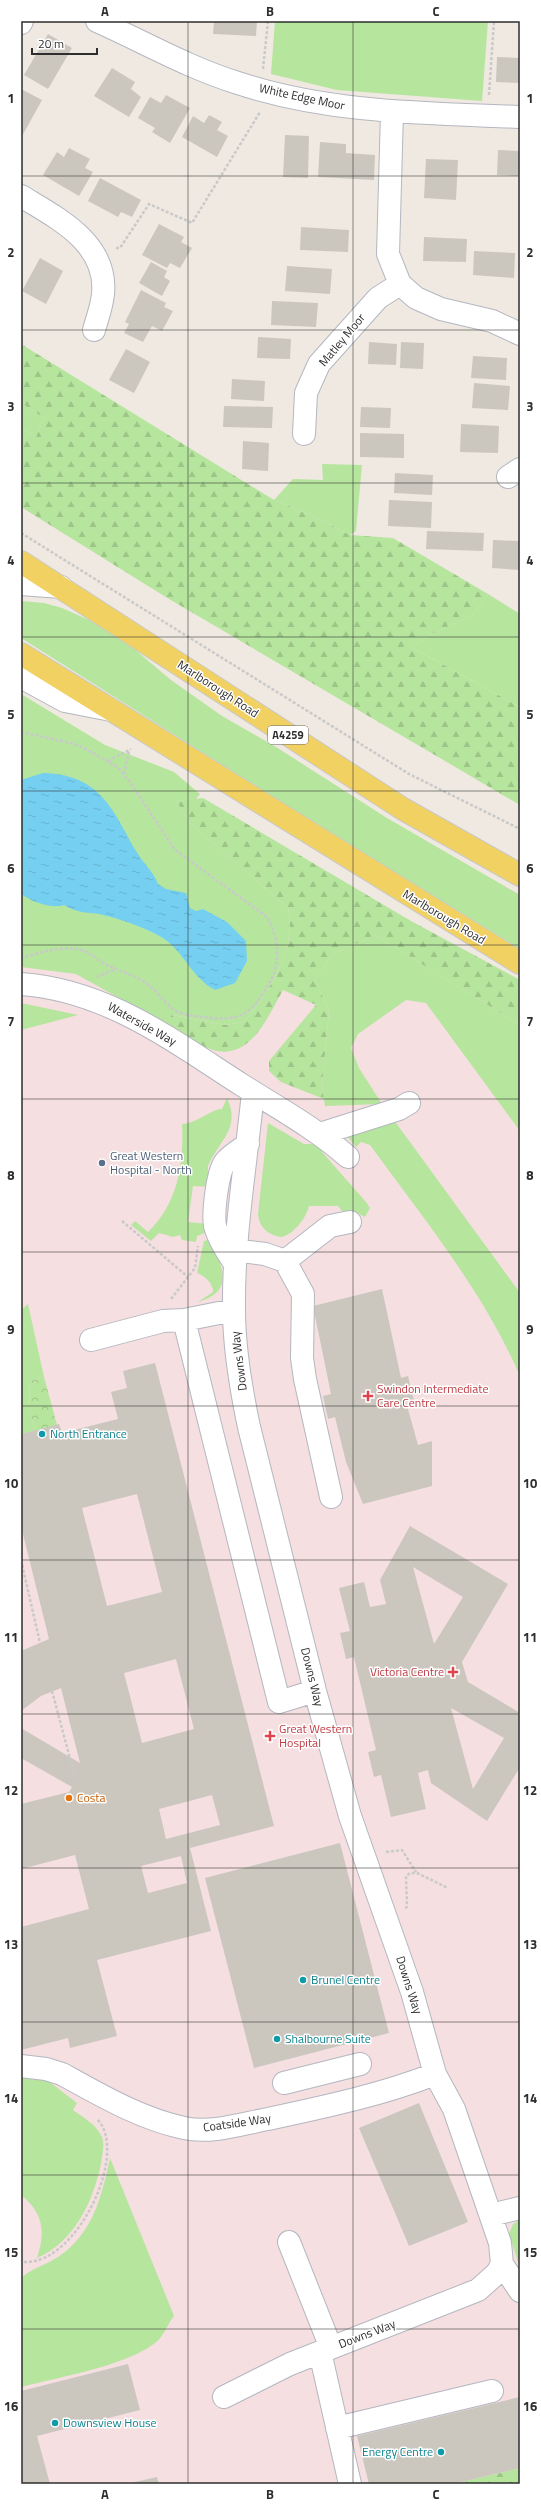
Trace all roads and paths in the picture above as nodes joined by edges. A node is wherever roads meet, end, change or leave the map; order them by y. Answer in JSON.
{"nodes":[{"id":1,"x":97,"y":21,"type":"edge"},
{"id":2,"x":268,"y":21,"type":"edge"},
{"id":3,"x":494,"y":21,"type":"edge"},
{"id":4,"x":272,"y":92,"type":"junction"},
{"id":5,"x":392,"y":112,"type":"junction"},
{"id":6,"x":488,"y":116,"type":"junction"},
{"id":7,"x":520,"y":117,"type":"edge"},
{"id":8,"x":21,"y":196,"type":"edge"},
{"id":9,"x":91,"y":249,"type":"junction"},
{"id":10,"x":400,"y":284,"type":"junction"},
{"id":11,"x":94,"y":330,"type":"dead end"},
{"id":12,"x":520,"y":334,"type":"edge"},
{"id":13,"x":304,"y":434,"type":"dead end"},
{"id":14,"x":21,"y":533,"type":"edge"},
{"id":15,"x":21,"y":562,"type":"edge"},
{"id":16,"x":21,"y":584,"type":"edge"},
{"id":17,"x":61,"y":587,"type":"junction"},
{"id":18,"x":21,"y":654,"type":"edge"},
{"id":19,"x":21,"y":677,"type":"edge"},
{"id":20,"x":111,"y":710,"type":"junction"},
{"id":21,"x":21,"y":732,"type":"edge"},
{"id":22,"x":146,"y":732,"type":"junction"},
{"id":23,"x":130,"y":751,"type":"junction"},
{"id":24,"x":107,"y":761,"type":"junction"},
{"id":25,"x":124,"y":774,"type":"junction"},
{"id":26,"x":520,"y":829,"type":"edge"},
{"id":27,"x":520,"y":875,"type":"edge"},
{"id":28,"x":21,"y":958,"type":"edge"},
{"id":29,"x":520,"y":963,"type":"edge"},
{"id":30,"x":21,"y":984,"type":"edge"},
{"id":31,"x":252,"y":1092,"type":"junction"},
{"id":32,"x":409,"y":1103,"type":"dead end"},
{"id":33,"x":320,"y":1134,"type":"junction"},
{"id":34,"x":248,"y":1144,"type":"junction"},
{"id":35,"x":348,"y":1157,"type":"dead end"},
{"id":36,"x":122,"y":1221,"type":"dead end"},
{"id":37,"x":350,"y":1222,"type":"dead end"},
{"id":38,"x":218,"y":1234,"type":"junction"},
{"id":39,"x":235,"y":1257,"type":"junction"},
{"id":40,"x":285,"y":1260,"type":"junction"},
{"id":41,"x":188,"y":1277,"type":"junction"},
{"id":42,"x":234,"y":1310,"type":"junction"},
{"id":43,"x":174,"y":1321,"type":"junction"},
{"id":44,"x":91,"y":1340,"type":"dead end"},
{"id":45,"x":331,"y":1497,"type":"dead end"},
{"id":46,"x":21,"y":1560,"type":"edge"},
{"id":47,"x":40,"y":1643,"type":"dead end"},
{"id":48,"x":52,"y":1691,"type":"dead end"},
{"id":49,"x":315,"y":1691,"type":"junction"},
{"id":50,"x":76,"y":1781,"type":"dead end"},
{"id":51,"x":393,"y":1850,"type":"dead end"},
{"id":52,"x":417,"y":1873,"type":"junction"},
{"id":53,"x":448,"y":1888,"type":"dead end"},
{"id":54,"x":401,"y":1908,"type":"dead end"},
{"id":55,"x":360,"y":2064,"type":"dead end"},
{"id":56,"x":21,"y":2066,"type":"edge"},
{"id":57,"x":435,"y":2074,"type":"junction"},
{"id":58,"x":312,"y":2076,"type":"junction"},
{"id":59,"x":284,"y":2083,"type":"dead end"},
{"id":60,"x":100,"y":2094,"type":"junction"},
{"id":61,"x":321,"y":2108,"type":"junction"},
{"id":62,"x":520,"y":2208,"type":"edge"},
{"id":63,"x":491,"y":2215,"type":"junction"},
{"id":64,"x":289,"y":2242,"type":"dead end"},
{"id":65,"x":24,"y":2262,"type":"dead end"},
{"id":66,"x":502,"y":2264,"type":"junction"},
{"id":67,"x":520,"y":2291,"type":"edge"},
{"id":68,"x":325,"y":2350,"type":"junction"},
{"id":69,"x":492,"y":2391,"type":"dead end"},
{"id":70,"x":224,"y":2397,"type":"dead end"},
{"id":71,"x":337,"y":2428,"type":"junction"},
{"id":72,"x":350,"y":2484,"type":"edge"}],
"edges":[{"from":1,"to":4,"type":"street","name":"White Edge Moor"},
{"from":2,"to":4,"type":"path"},
{"from":3,"to":6,"type":"path"},
{"from":4,"to":5,"type":"street","name":"White Edge Moor"},
{"from":4,"to":9,"type":"path"},
{"from":5,"to":6,"type":"street","name":"White Edge Moor"},
{"from":5,"to":10,"type":"street"},
{"from":6,"to":7,"type":"street","name":"White Edge Moor"},
{"from":8,"to":9,"type":"street"},
{"from":9,"to":11,"type":"street"},
{"from":10,"to":12,"type":"street"},
{"from":10,"to":13,"type":"street","name":"Matley Moor"},
{"from":14,"to":26,"type":"path"},
{"from":15,"to":17,"type":"main road","name":"Marlborough Road","number":"A4259"},
{"from":16,"to":17,"type":"street"},
{"from":17,"to":27,"type":"main road","name":"Marlborough Road","number":"A4259"},
{"from":18,"to":20,"type":"main road","name":"Marlborough Road"},
{"from":19,"to":20,"type":"street"},
{"from":20,"to":22,"type":"main road","name":"Marlborough Road"},
{"from":21,"to":24,"type":"path"},
{"from":22,"to":23,"type":"path"},
{"from":22,"to":29,"type":"main road","name":"Marlborough Road"},
{"from":23,"to":24,"type":"path"},
{"from":23,"to":25,"type":"path"},
{"from":24,"to":25,"type":"path"},
{"from":25,"to":28,"type":"path"},
{"from":30,"to":31,"type":"street","name":"Waterside Way"},
{"from":31,"to":33,"type":"street","name":"Waterside Way"},
{"from":31,"to":34,"type":"street","name":"Downs Way"},
{"from":32,"to":33,"type":"street"},
{"from":33,"to":35,"type":"street","name":"Waterside Way"},
{"from":34,"to":38,"type":"street"},
{"from":34,"to":39,"type":"street","name":"Downs Way"},
{"from":36,"to":41,"type":"path"},
{"from":37,"to":40,"type":"street"},
{"from":38,"to":39,"type":"street"},
{"from":38,"to":41,"type":"path"},
{"from":39,"to":40,"type":"street"},
{"from":39,"to":42,"type":"street","name":"Downs Way"},
{"from":40,"to":45,"type":"street"},
{"from":41,"to":43,"type":"path"},
{"from":42,"to":43,"type":"street"},
{"from":42,"to":49,"type":"street","name":"Downs Way"},
{"from":43,"to":44,"type":"street"},
{"from":43,"to":49,"type":"street"},
{"from":46,"to":47,"type":"path"},
{"from":48,"to":50,"type":"path"},
{"from":49,"to":57,"type":"street","name":"Downs Way"},
{"from":51,"to":52,"type":"path"},
{"from":52,"to":53,"type":"path"},
{"from":52,"to":54,"type":"path"},
{"from":55,"to":58,"type":"street"},
{"from":56,"to":60,"type":"street","name":"Coatside Way"},
{"from":57,"to":61,"type":"street","name":"Coatside Way"},
{"from":57,"to":63,"type":"street","name":"Downs Way"},
{"from":58,"to":59,"type":"street"},
{"from":58,"to":61,"type":"street"},
{"from":60,"to":61,"type":"street","name":"Coatside Way"},
{"from":60,"to":65,"type":"path"},
{"from":62,"to":63,"type":"street"},
{"from":63,"to":66,"type":"street","name":"Downs Way"},
{"from":64,"to":68,"type":"street"},
{"from":66,"to":67,"type":"street","name":"Downs Way"},
{"from":66,"to":68,"type":"street","name":"Downs Way"},
{"from":68,"to":70,"type":"street","name":"Downs Way"},
{"from":68,"to":71,"type":"street"},
{"from":69,"to":71,"type":"street"},
{"from":71,"to":72,"type":"street"}]}
